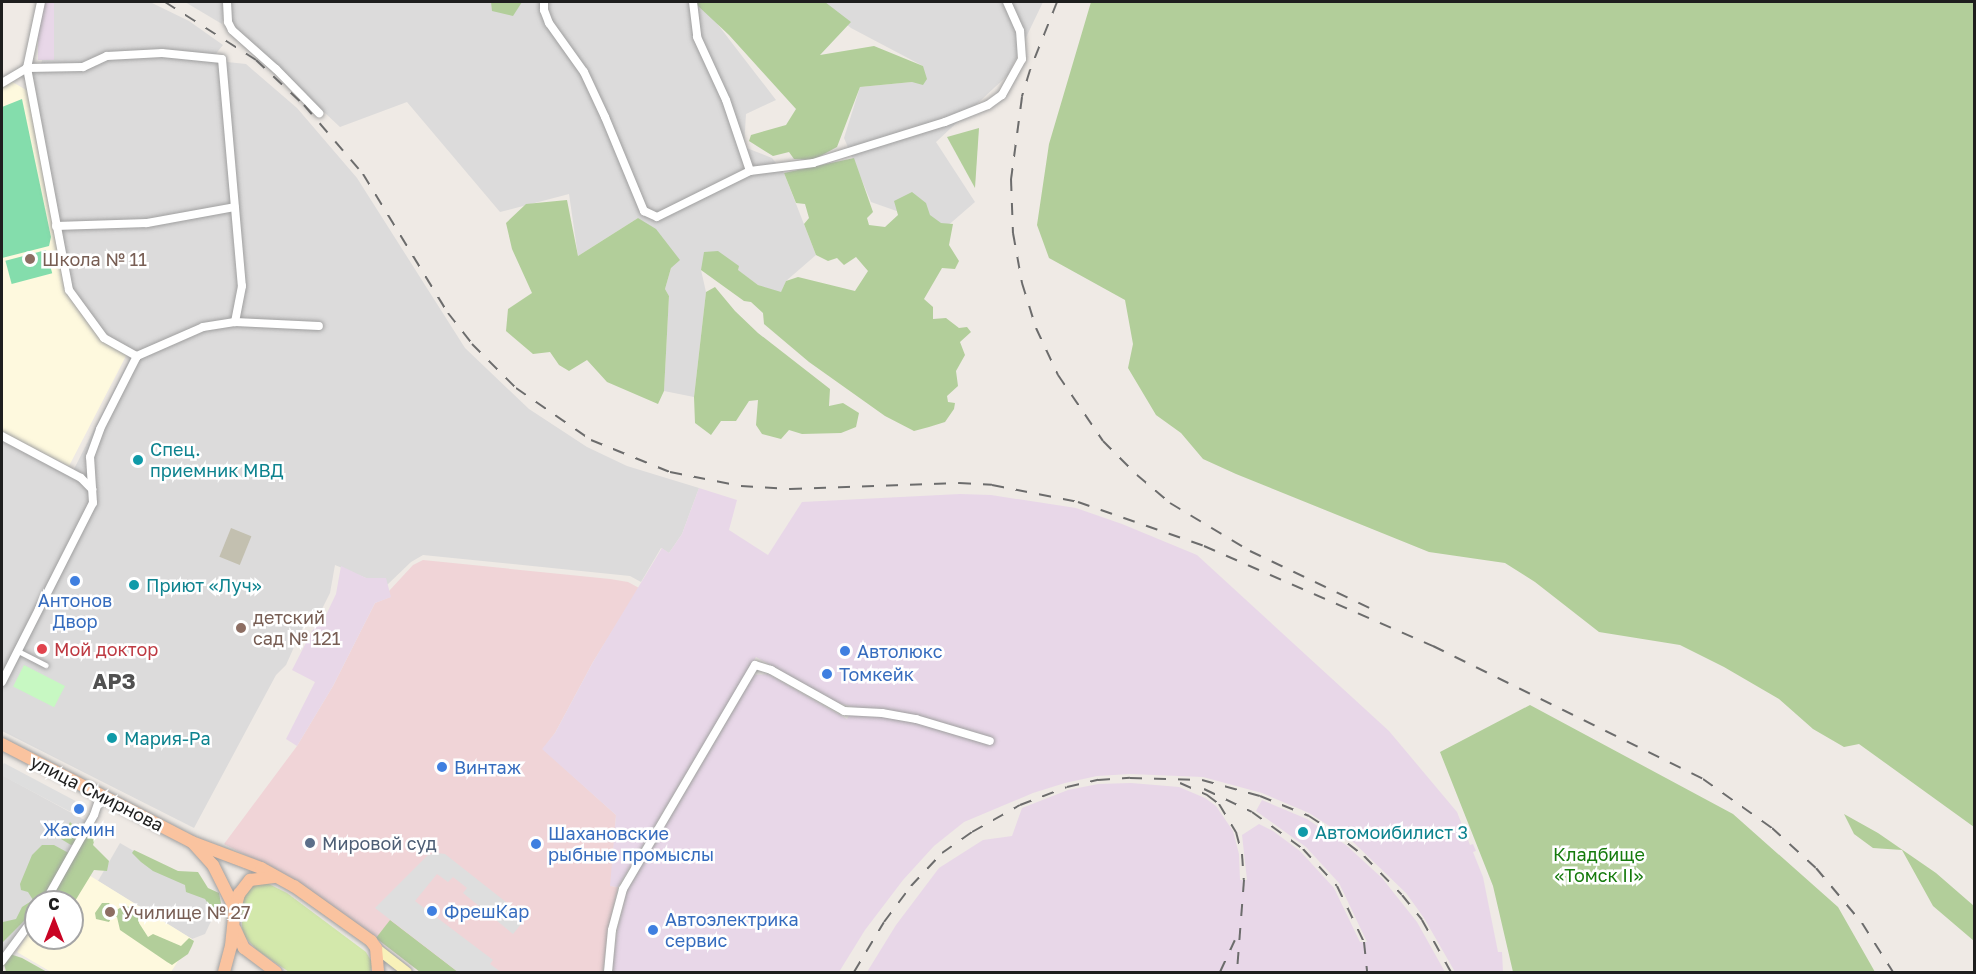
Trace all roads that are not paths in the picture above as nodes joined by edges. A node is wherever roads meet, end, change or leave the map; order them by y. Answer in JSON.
{"nodes":[{"id":1,"x":41,"y":2,"type":"edge"},
{"id":2,"x":227,"y":2,"type":"edge"},
{"id":3,"x":544,"y":2,"type":"edge"},
{"id":4,"x":693,"y":2,"type":"edge"},
{"id":5,"x":1007,"y":2,"type":"edge"},
{"id":6,"x":27,"y":68,"type":"junction"},
{"id":7,"x":2,"y":83,"type":"edge"},
{"id":8,"x":319,"y":113,"type":"dead end"},
{"id":9,"x":750,"y":171,"type":"junction"},
{"id":10,"x":235,"y":207,"type":"junction"},
{"id":11,"x":56,"y":226,"type":"junction"},
{"id":12,"x":235,"y":322,"type":"junction"},
{"id":13,"x":319,"y":326,"type":"dead end"},
{"id":14,"x":137,"y":356,"type":"junction"},
{"id":15,"x":2,"y":436,"type":"edge"},
{"id":16,"x":92,"y":489,"type":"junction"},
{"id":17,"x":18,"y":651,"type":"junction"},
{"id":18,"x":46,"y":665,"type":"dead end"},
{"id":19,"x":2,"y":682,"type":"edge"},
{"id":20,"x":990,"y":741,"type":"dead end"},
{"id":21,"x":2,"y":744,"type":"edge"},
{"id":22,"x":102,"y":795,"type":"junction"},
{"id":23,"x":192,"y":842,"type":"junction"},
{"id":24,"x":277,"y":877,"type":"junction"},
{"id":25,"x":52,"y":890,"type":"edge"},
{"id":26,"x":235,"y":909,"type":"junction"},
{"id":27,"x":233,"y":925,"type":"junction"},
{"id":28,"x":24,"y":931,"type":"edge"},
{"id":29,"x":376,"y":948,"type":"junction"},
{"id":30,"x":2,"y":961,"type":"edge"},
{"id":31,"x":224,"y":972,"type":"edge"},
{"id":32,"x":276,"y":972,"type":"edge"},
{"id":33,"x":378,"y":972,"type":"edge"},
{"id":34,"x":407,"y":972,"type":"edge"},
{"id":35,"x":608,"y":972,"type":"edge"}],
"edges":[{"from":1,"to":6,"type":"street"},
{"from":2,"to":8,"type":"street"},
{"from":3,"to":9,"type":"street"},
{"from":4,"to":9,"type":"street"},
{"from":5,"to":9,"type":"street"},
{"from":6,"to":7,"type":"street"},
{"from":6,"to":10,"type":"street"},
{"from":6,"to":11,"type":"street"},
{"from":10,"to":11,"type":"street"},
{"from":10,"to":12,"type":"street"},
{"from":11,"to":14,"type":"street"},
{"from":12,"to":13,"type":"street"},
{"from":12,"to":14,"type":"street"},
{"from":14,"to":16,"type":"street"},
{"from":15,"to":16,"type":"street"},
{"from":16,"to":17,"type":"street"},
{"from":17,"to":18,"type":"street"},
{"from":17,"to":19,"type":"street"},
{"from":20,"to":35,"type":"street"},
{"from":21,"to":22,"type":"main road","name":"улица Смирнова"},
{"from":22,"to":23,"type":"main road","name":"улица Смирнова"},
{"from":22,"to":25,"type":"street"},
{"from":23,"to":24,"type":"main road","name":"улица Смирнова"},
{"from":23,"to":26,"type":"main road","name":"улица Смирнова"},
{"from":24,"to":26,"type":"main road"},
{"from":24,"to":29,"type":"main road","name":"улица Смирнова"},
{"from":26,"to":27,"type":"main road"},
{"from":27,"to":31,"type":"main road"},
{"from":27,"to":32,"type":"main road"},
{"from":28,"to":30,"type":"street"},
{"from":29,"to":33,"type":"main road"},
{"from":29,"to":34,"type":"main road"}]}
